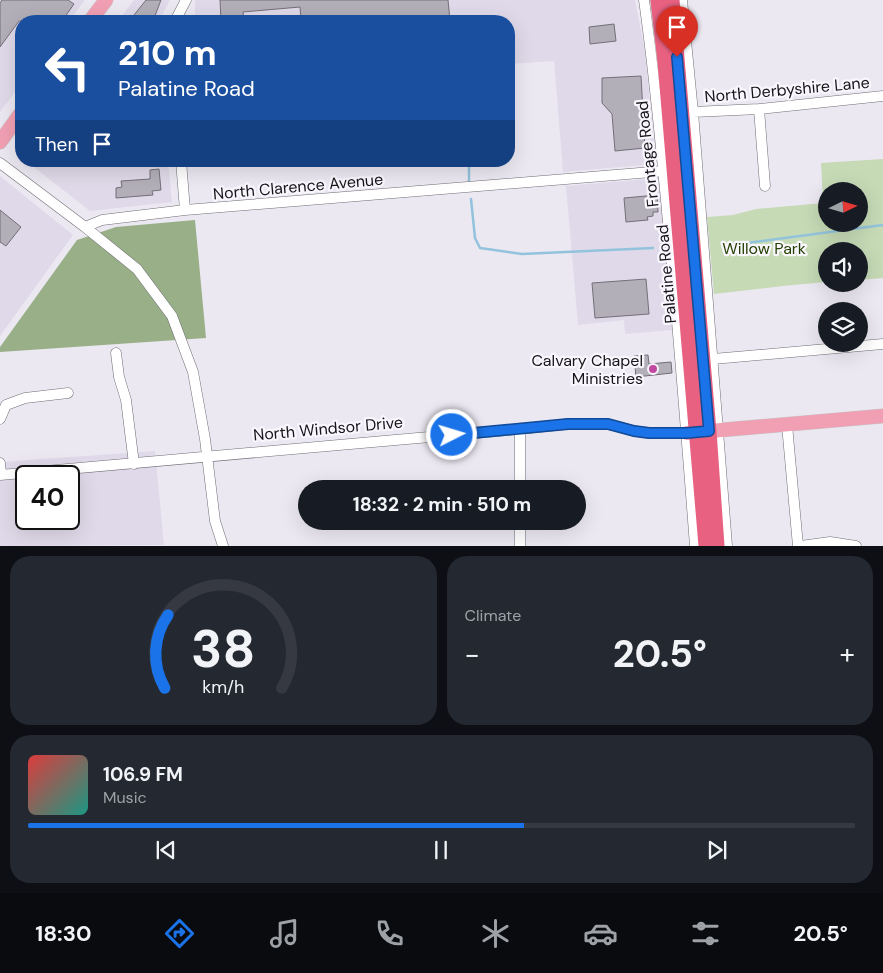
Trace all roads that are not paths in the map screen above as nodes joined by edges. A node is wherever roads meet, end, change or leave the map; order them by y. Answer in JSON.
{"nodes":[{"id":1,"x":106,"y":0,"type":"edge"},
{"id":2,"x":186,"y":0,"type":"edge"},
{"id":3,"x":644,"y":0,"type":"edge"},
{"id":4,"x":658,"y":0,"type":"edge"},
{"id":5,"x":672,"y":0,"type":"edge"},
{"id":6,"x":682,"y":0,"type":"edge"},
{"id":7,"x":95,"y":15,"type":"edge"},
{"id":8,"x":178,"y":15,"type":"edge"},
{"id":9,"x":883,"y":96,"type":"edge"},
{"id":10,"x":759,"y":109,"type":"junction"},
{"id":11,"x":693,"y":112,"type":"junction"},
{"id":12,"x":15,"y":121,"type":"edge"},
{"id":13,"x":0,"y":142,"type":"edge"},
{"id":14,"x":0,"y":163,"type":"edge"},
{"id":15,"x":181,"y":167,"type":"edge"},
{"id":16,"x":664,"y":171,"type":"junction"},
{"id":17,"x":765,"y":186,"type":"dead end"},
{"id":18,"x":185,"y":210,"type":"junction"},
{"id":19,"x":85,"y":227,"type":"junction"},
{"id":20,"x":883,"y":344,"type":"edge"},
{"id":21,"x":116,"y":353,"type":"dead end"},
{"id":22,"x":713,"y":359,"type":"junction"},
{"id":23,"x":68,"y":394,"type":"dead end"},
{"id":24,"x":883,"y":416,"type":"edge"},
{"id":25,"x":0,"y":419,"type":"edge"},
{"id":26,"x":787,"y":425,"type":"junction"},
{"id":27,"x":520,"y":429,"type":"junction"},
{"id":28,"x":703,"y":432,"type":"junction"},
{"id":29,"x":207,"y":456,"type":"junction"},
{"id":30,"x":0,"y":463,"type":"edge"},
{"id":31,"x":134,"y":464,"type":"junction"},
{"id":32,"x":0,"y":475,"type":"edge"},
{"id":33,"x":520,"y":480,"type":"edge"},
{"id":34,"x":520,"y":530,"type":"edge"},
{"id":35,"x":223,"y":546,"type":"edge"},
{"id":36,"x":520,"y":546,"type":"edge"},
{"id":37,"x":696,"y":546,"type":"edge"},
{"id":38,"x":706,"y":546,"type":"edge"},
{"id":39,"x":717,"y":546,"type":"edge"},
{"id":40,"x":727,"y":546,"type":"edge"},
{"id":41,"x":799,"y":546,"type":"edge"},
{"id":42,"x":856,"y":546,"type":"edge"}],
"edges":[{"from":1,"to":7,"type":"main road"},
{"from":2,"to":8,"type":"street"},
{"from":3,"to":16,"type":"street","name":"Frontage Road"},
{"from":4,"to":28,"type":"highway","name":"Palatine Road"},
{"from":5,"to":28,"type":"highway","name":"Palatine Road"},
{"from":6,"to":11,"type":"street","name":"Frontage Road"},
{"from":9,"to":10,"type":"street","name":"North Derbyshire Lane"},
{"from":10,"to":11,"type":"street","name":"North Derbyshire Lane"},
{"from":10,"to":17,"type":"street"},
{"from":11,"to":22,"type":"street","name":"Frontage Road"},
{"from":12,"to":13,"type":"main road"},
{"from":14,"to":19,"type":"street"},
{"from":15,"to":18,"type":"street"},
{"from":16,"to":18,"type":"street","name":"North Clarence Avenue"},
{"from":16,"to":28,"type":"street","name":"Frontage Road"},
{"from":18,"to":19,"type":"street","name":"North Clarence Avenue"},
{"from":19,"to":29,"type":"street"},
{"from":20,"to":22,"type":"street"},
{"from":21,"to":31,"type":"street"},
{"from":22,"to":28,"type":"street","name":"Frontage Road"},
{"from":23,"to":25,"type":"street"},
{"from":24,"to":26,"type":"main road","name":"North Windsor Drive"},
{"from":26,"to":28,"type":"main road","name":"North Windsor Drive"},
{"from":26,"to":41,"type":"street"},
{"from":27,"to":28,"type":"street","name":"North Windsor Drive"},
{"from":27,"to":29,"type":"street","name":"North Windsor Drive"},
{"from":27,"to":33,"type":"street"},
{"from":28,"to":37,"type":"street","name":"Frontage Road"},
{"from":28,"to":38,"type":"highway","name":"Palatine Road"},
{"from":28,"to":39,"type":"highway","name":"Palatine Road"},
{"from":28,"to":40,"type":"street","name":"Frontage Road"},
{"from":29,"to":31,"type":"street","name":"North Windsor Drive"},
{"from":29,"to":35,"type":"street"},
{"from":30,"to":32,"type":"street","name":"North Windsor Drive"},
{"from":31,"to":32,"type":"street","name":"North Windsor Drive"},
{"from":34,"to":36,"type":"street"},
{"from":41,"to":42,"type":"street"}]}
